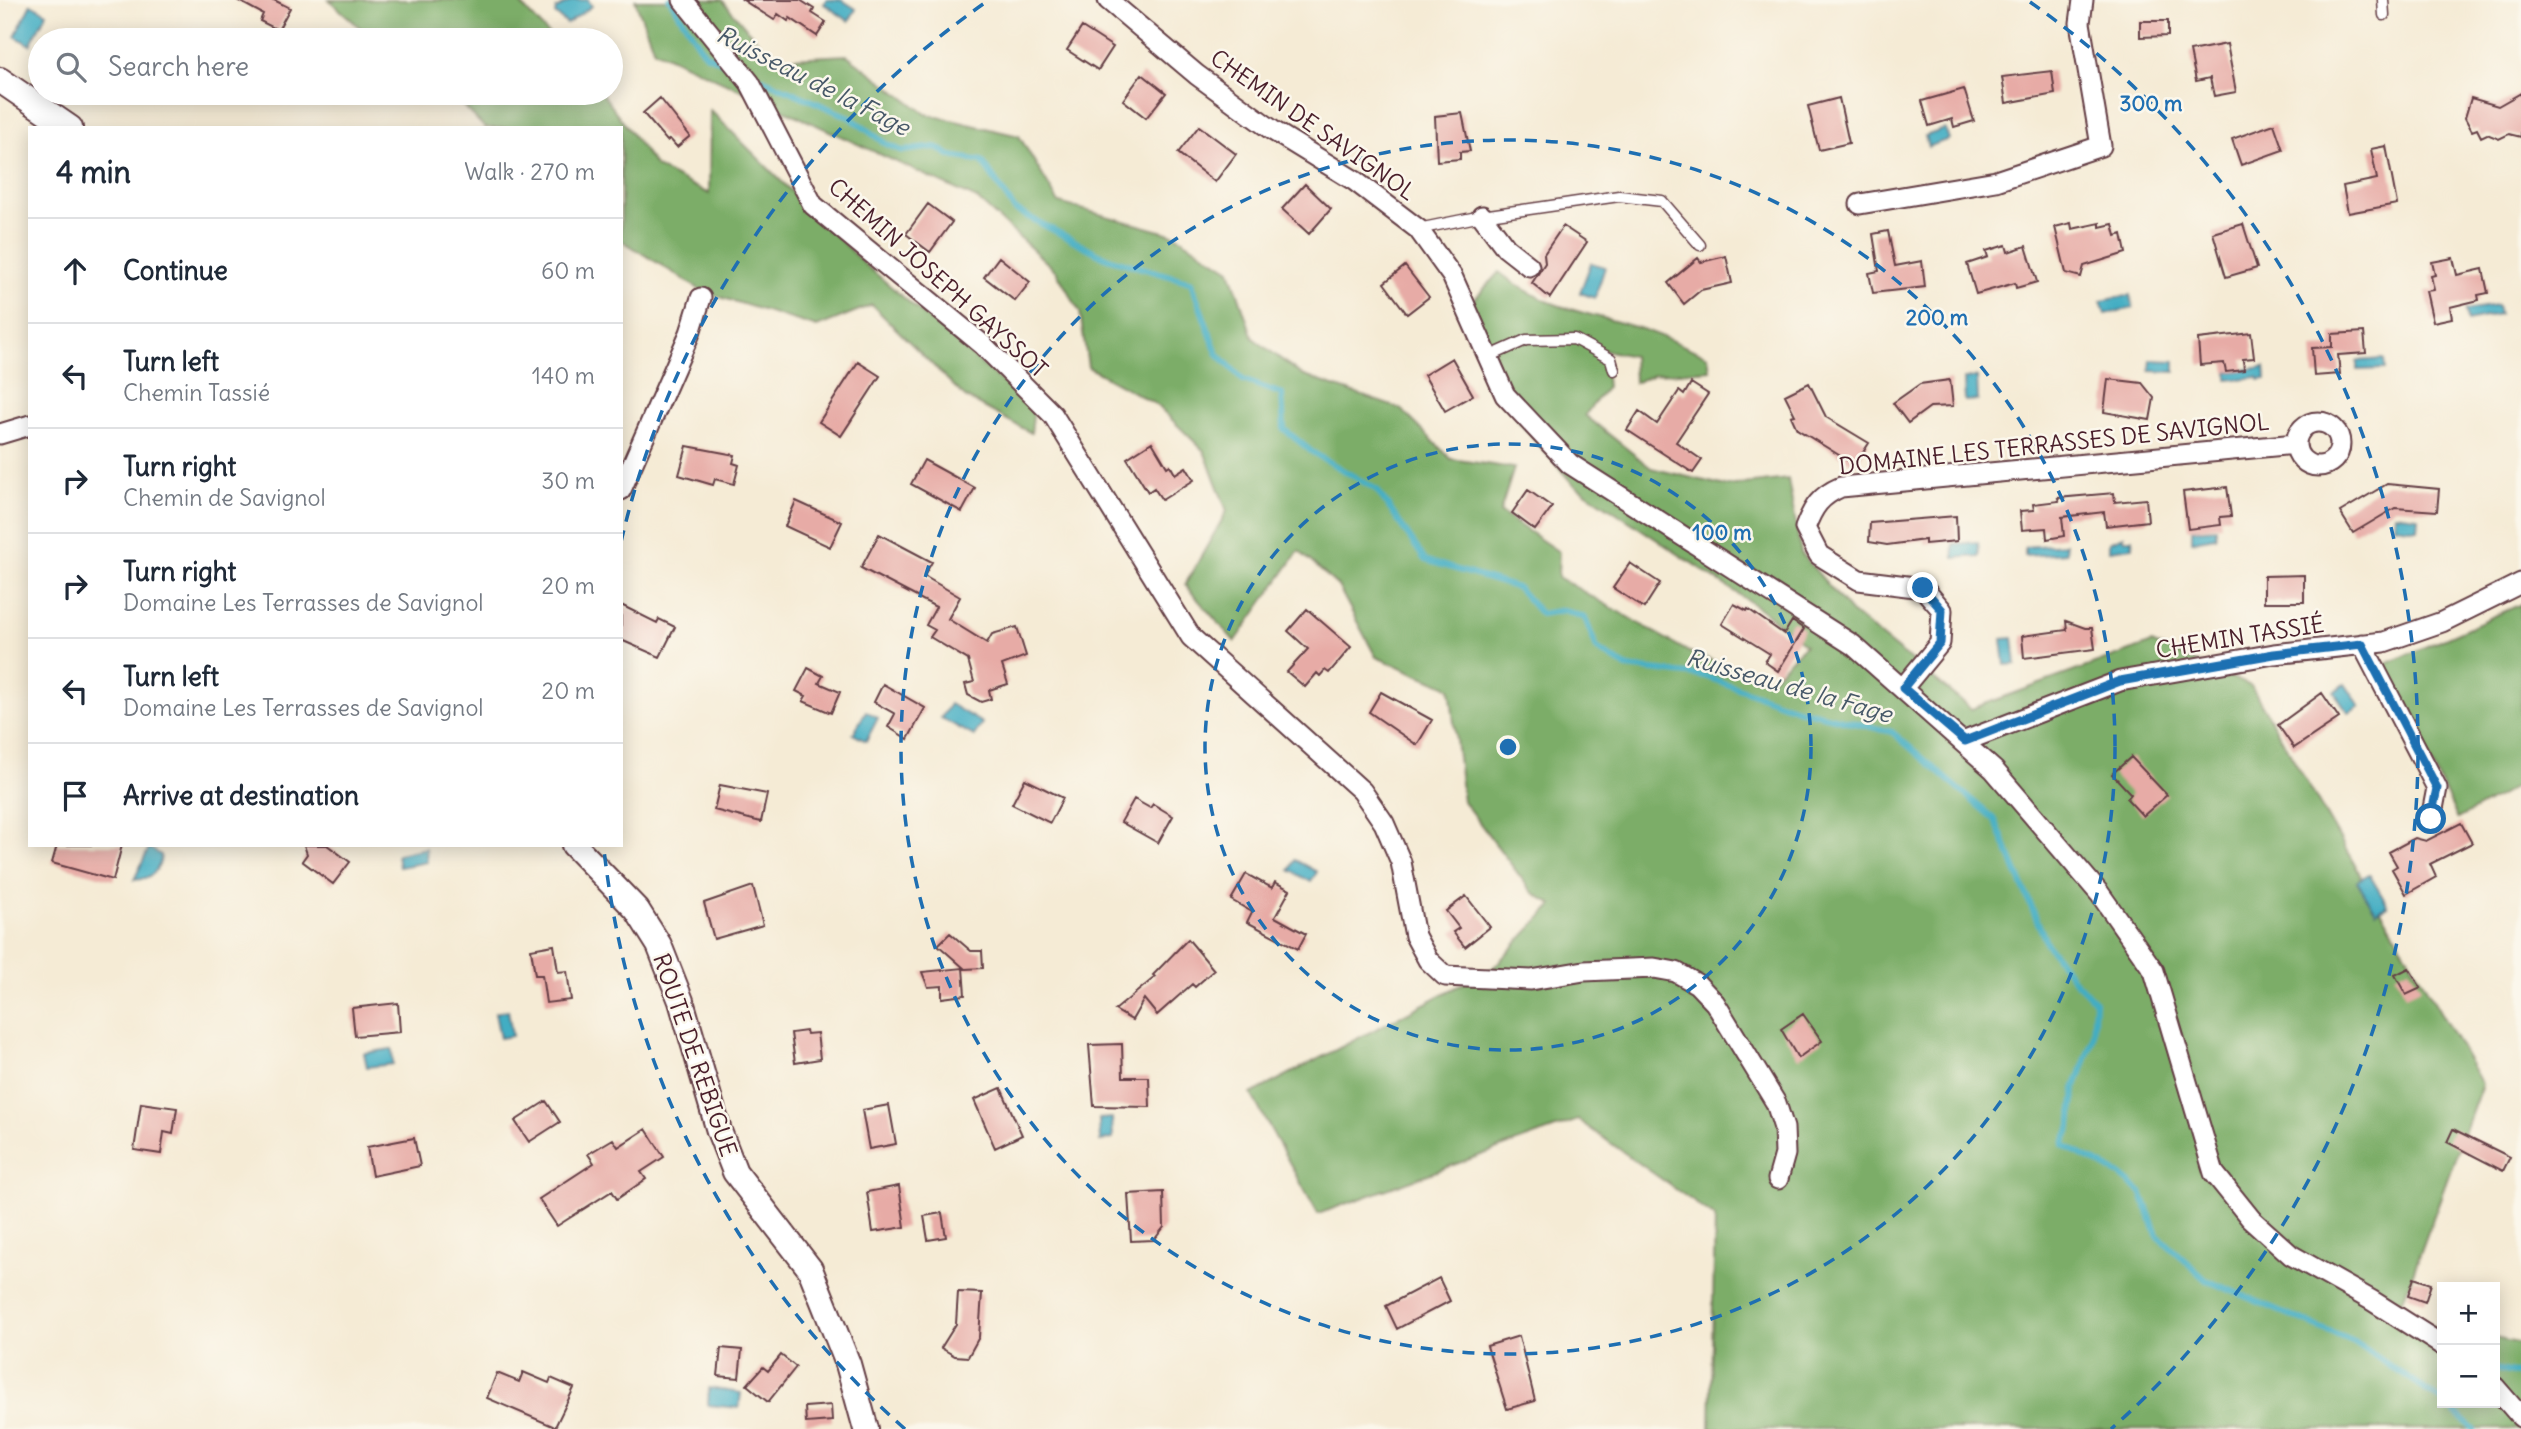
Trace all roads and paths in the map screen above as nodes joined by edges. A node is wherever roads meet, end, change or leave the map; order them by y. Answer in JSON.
{"nodes":[{"id":1,"x":683,"y":0,"type":"edge"},
{"id":2,"x":1108,"y":0,"type":"edge"},
{"id":3,"x":2083,"y":0,"type":"edge"},
{"id":4,"x":2383,"y":0,"type":"edge"},
{"id":5,"x":2384,"y":15,"type":"dead end"},
{"id":6,"x":0,"y":80,"type":"edge"},
{"id":7,"x":28,"y":99,"type":"edge"},
{"id":8,"x":36,"y":105,"type":"edge"},
{"id":9,"x":67,"y":126,"type":"edge"},
{"id":10,"x":1860,"y":204,"type":"dead end"},
{"id":11,"x":1482,"y":216,"type":"junction"},
{"id":12,"x":1418,"y":229,"type":"junction"},
{"id":13,"x":1700,"y":245,"type":"dead end"},
{"id":14,"x":1528,"y":266,"type":"dead end"},
{"id":15,"x":701,"y":298,"type":"dead end"},
{"id":16,"x":1488,"y":357,"type":"junction"},
{"id":17,"x":1614,"y":370,"type":"dead end"},
{"id":18,"x":28,"y":426,"type":"edge"},
{"id":19,"x":0,"y":434,"type":"edge"},
{"id":20,"x":2296,"y":444,"type":"dead end"},
{"id":21,"x":623,"y":485,"type":"edge"},
{"id":22,"x":2521,"y":583,"type":"edge"},
{"id":23,"x":2362,"y":644,"type":"junction"},
{"id":24,"x":1903,"y":688,"type":"junction"},
{"id":25,"x":1965,"y":741,"type":"junction"},
{"id":26,"x":2431,"y":819,"type":"dead end"},
{"id":27,"x":576,"y":847,"type":"edge"},
{"id":28,"x":1778,"y":1179,"type":"dead end"},
{"id":29,"x":2437,"y":1342,"type":"edge"},
{"id":30,"x":2500,"y":1393,"type":"edge"},
{"id":31,"x":2521,"y":1417,"type":"edge"},
{"id":32,"x":866,"y":1429,"type":"edge"}],
"edges":[{"from":1,"to":28,"type":"street","name":"CHEMIN JOSEPH GAYSSOT"},
{"from":2,"to":12,"type":"street","name":"CHEMIN DE SAVIGNOL"},
{"from":3,"to":10,"type":"street"},
{"from":4,"to":5,"type":"lane"},
{"from":6,"to":7,"type":"street"},
{"from":8,"to":9,"type":"street"},
{"from":11,"to":12,"type":"lane"},
{"from":11,"to":13,"type":"lane"},
{"from":11,"to":14,"type":"street"},
{"from":12,"to":16,"type":"street","name":"CHEMIN DE SAVIGNOL"},
{"from":15,"to":21,"type":"street"},
{"from":16,"to":17,"type":"lane"},
{"from":16,"to":24,"type":"street","name":"CHEMIN DE SAVIGNOL"},
{"from":18,"to":19,"type":"street"},
{"from":20,"to":24,"type":"street","name":"DOMAINE LES TERRASSES DE SAVIGNOL"},
{"from":22,"to":23,"type":"street","name":"CHEMIN TASSIÉ"},
{"from":23,"to":25,"type":"street","name":"CHEMIN TASSIÉ"},
{"from":23,"to":26,"type":"street"},
{"from":24,"to":25,"type":"street","name":"CHEMIN DE SAVIGNOL"},
{"from":25,"to":29,"type":"street","name":"CHEMIN DE SAVIGNOL"},
{"from":27,"to":32,"type":"street","name":"ROUTE DE REBIGUE"},
{"from":30,"to":31,"type":"street"}]}
